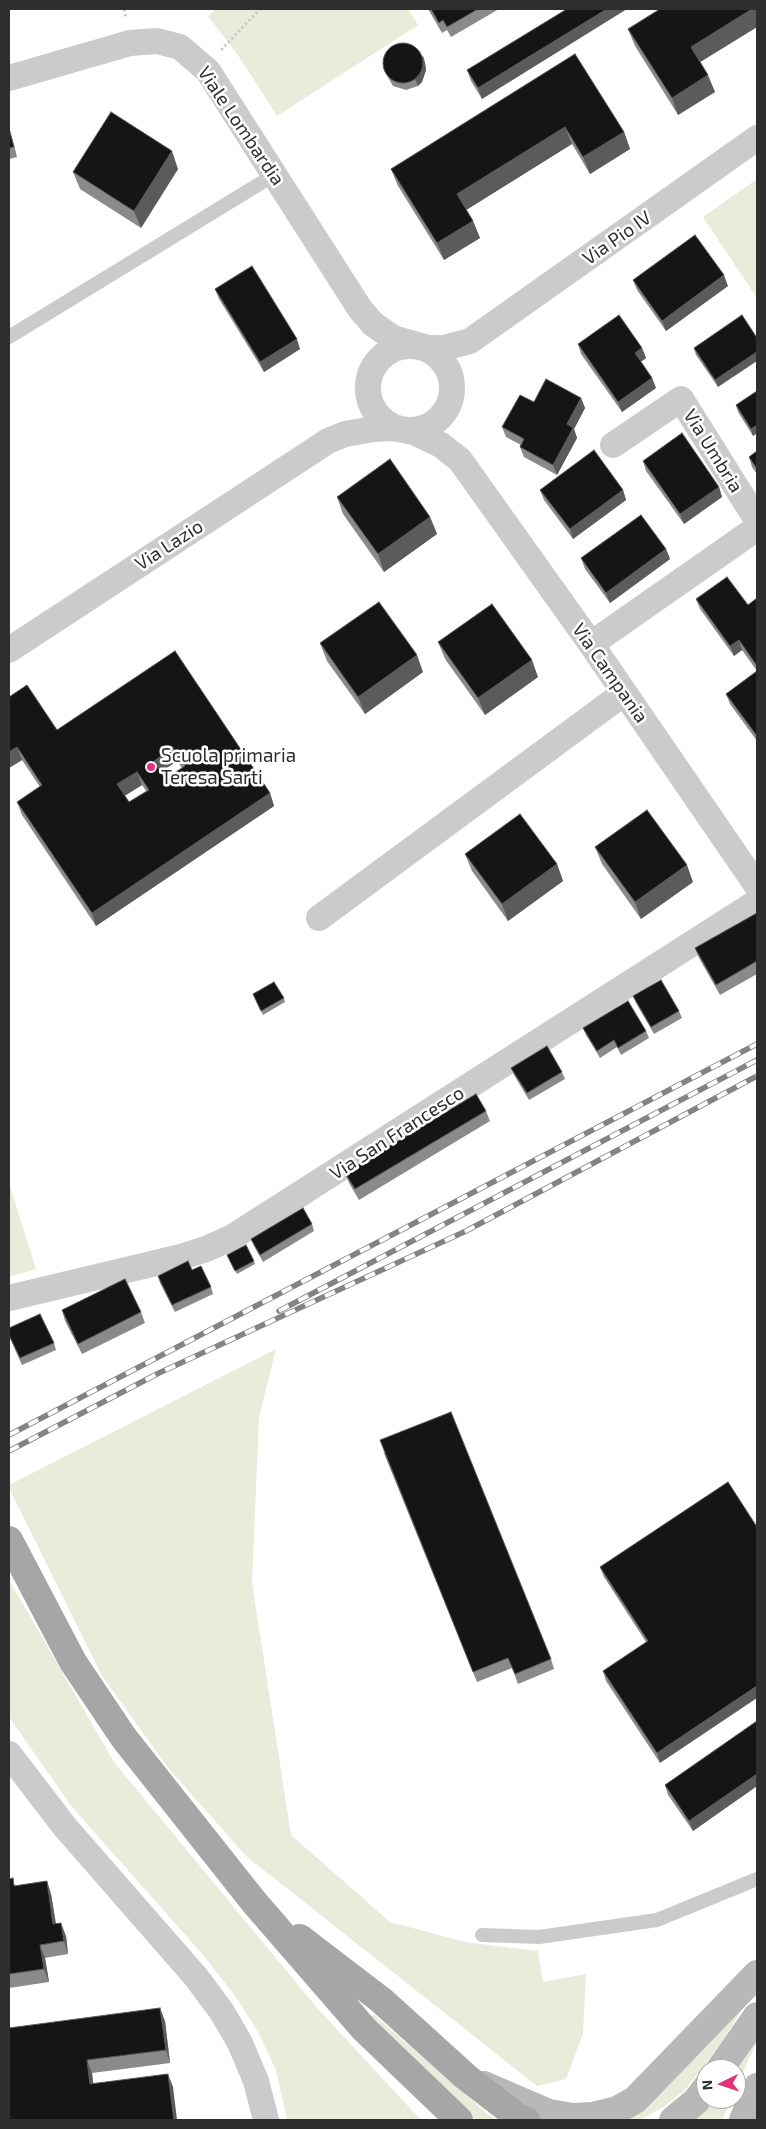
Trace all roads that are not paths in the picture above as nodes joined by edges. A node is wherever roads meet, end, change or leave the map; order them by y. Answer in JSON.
{"nodes":[{"id":1,"x":9,"y":78,"type":"edge"},
{"id":2,"x":757,"y":138,"type":"edge"},
{"id":3,"x":274,"y":175,"type":"junction"},
{"id":4,"x":360,"y":309,"type":"junction"},
{"id":5,"x":9,"y":337,"type":"edge"},
{"id":6,"x":476,"y":337,"type":"junction"},
{"id":7,"x":416,"y":346,"type":"junction"},
{"id":8,"x":368,"y":382,"type":"junction"},
{"id":9,"x":452,"y":394,"type":"junction"},
{"id":10,"x":405,"y":429,"type":"junction"},
{"id":11,"x":328,"y":441,"type":"junction"},
{"id":12,"x":613,"y":445,"type":"dead end"},
{"id":13,"x":460,"y":460,"type":"junction"},
{"id":14,"x":757,"y":520,"type":"edge"},
{"id":15,"x":757,"y":528,"type":"edge"},
{"id":16,"x":591,"y":644,"type":"junction"},
{"id":17,"x":9,"y":650,"type":"edge"},
{"id":18,"x":624,"y":693,"type":"junction"},
{"id":19,"x":757,"y":886,"type":"edge"},
{"id":20,"x":757,"y":902,"type":"edge"},
{"id":21,"x":320,"y":918,"type":"dead end"},
{"id":22,"x":9,"y":1298,"type":"edge"},
{"id":23,"x":9,"y":1540,"type":"edge"},
{"id":24,"x":9,"y":1754,"type":"edge"},
{"id":25,"x":757,"y":1879,"type":"edge"},
{"id":26,"x":254,"y":1902,"type":"junction"},
{"id":27,"x":482,"y":1935,"type":"dead end"},
{"id":28,"x":757,"y":1974,"type":"edge"},
{"id":29,"x":757,"y":2016,"type":"edge"},
{"id":30,"x":727,"y":2059,"type":"edge"},
{"id":31,"x":466,"y":2077,"type":"junction"},
{"id":32,"x":756,"y":2092,"type":"edge"},
{"id":33,"x":696,"y":2101,"type":"edge"},
{"id":34,"x":266,"y":2120,"type":"edge"},
{"id":35,"x":459,"y":2120,"type":"edge"},
{"id":36,"x":526,"y":2120,"type":"edge"},
{"id":37,"x":673,"y":2120,"type":"edge"},
{"id":38,"x":743,"y":2120,"type":"edge"}],
"edges":[{"from":1,"to":3,"type":"street","name":"Viale Lombardia"},
{"from":2,"to":6,"type":"street","name":"Via Pio IV"},
{"from":3,"to":4,"type":"street","name":"Viale Lombardia"},
{"from":3,"to":5,"type":"lane"},
{"from":4,"to":7,"type":"street","name":"Viale Lombardia"},
{"from":4,"to":8,"type":"street","name":"Viale Lombardia"},
{"from":6,"to":7,"type":"street","name":"Via Pio IV"},
{"from":6,"to":9,"type":"street","name":"Via Pio IV"},
{"from":7,"to":8,"type":"street"},
{"from":7,"to":9,"type":"street"},
{"from":8,"to":10,"type":"street"},
{"from":8,"to":11,"type":"street","name":"Via Lazio"},
{"from":9,"to":10,"type":"street"},
{"from":9,"to":13,"type":"street","name":"Via Campania"},
{"from":10,"to":11,"type":"street","name":"Via Lazio"},
{"from":10,"to":13,"type":"street","name":"Via Campania"},
{"from":11,"to":17,"type":"street","name":"Via Lazio"},
{"from":12,"to":14,"type":"street","name":"Via Umbria"},
{"from":13,"to":16,"type":"street","name":"Via Campania"},
{"from":15,"to":16,"type":"street"},
{"from":16,"to":18,"type":"street","name":"Via Campania"},
{"from":18,"to":19,"type":"street","name":"Via Campania"},
{"from":18,"to":21,"type":"street"},
{"from":20,"to":22,"type":"street","name":"Via San Francesco"},
{"from":23,"to":26,"type":"main road"},
{"from":24,"to":34,"type":"street"},
{"from":25,"to":27,"type":"lane"},
{"from":26,"to":31,"type":"main road"},
{"from":26,"to":35,"type":"main road"},
{"from":28,"to":31,"type":"street"},
{"from":29,"to":30,"type":"street"},
{"from":31,"to":36,"type":"main road"},
{"from":32,"to":38,"type":"street"},
{"from":33,"to":37,"type":"street"}]}
